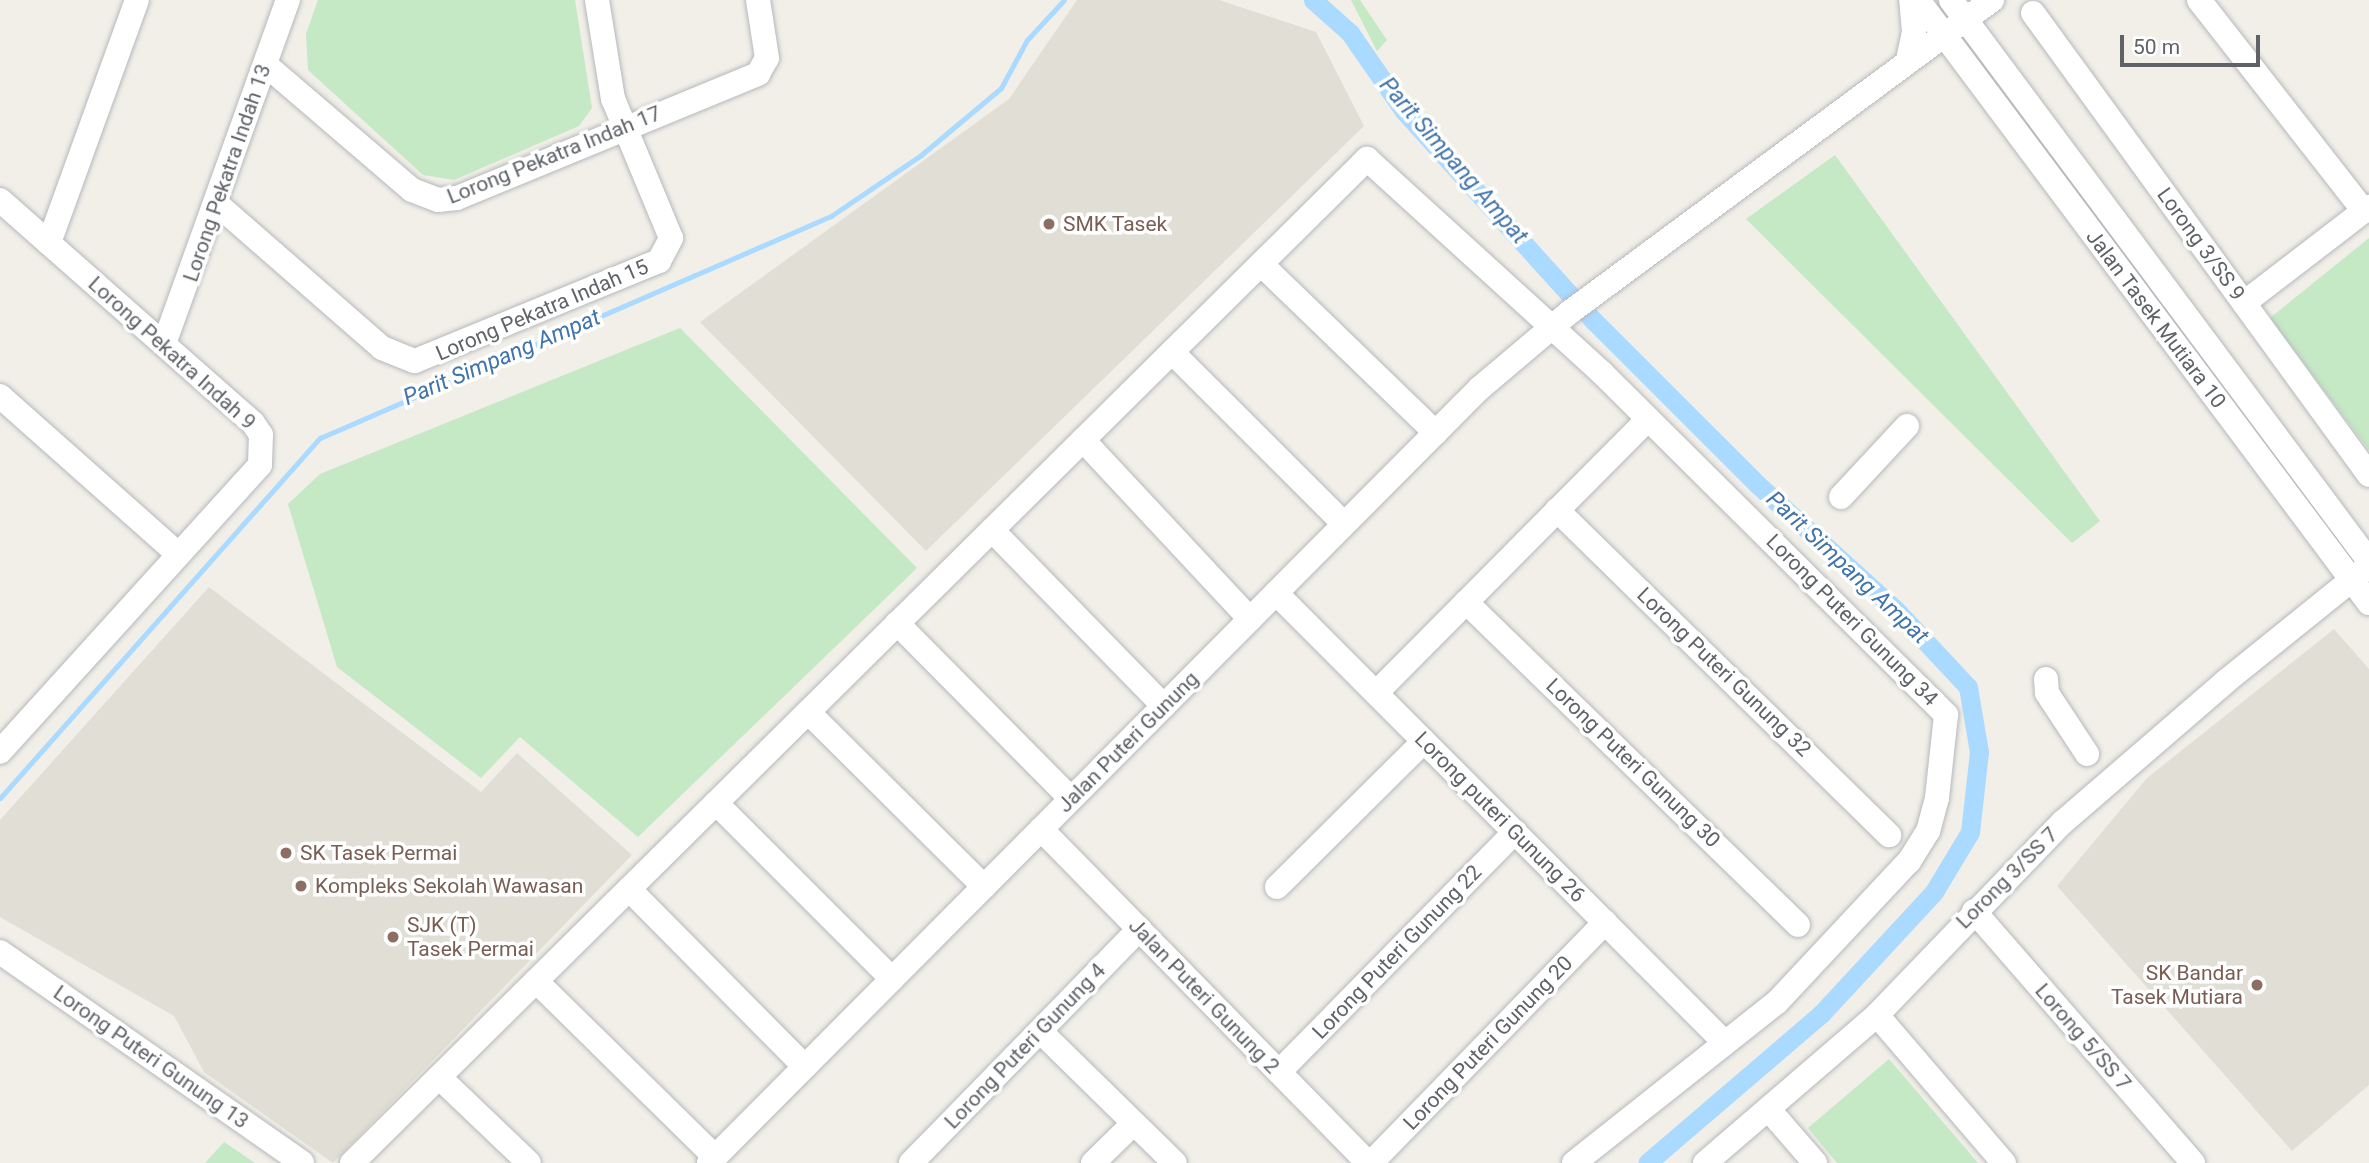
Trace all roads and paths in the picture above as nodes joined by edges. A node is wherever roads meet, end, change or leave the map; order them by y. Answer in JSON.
{"nodes":[{"id":1,"x":137,"y":0,"type":"edge"},
{"id":2,"x":288,"y":0,"type":"edge"},
{"id":3,"x":597,"y":0,"type":"edge"},
{"id":4,"x":758,"y":0,"type":"edge"},
{"id":5,"x":1911,"y":0,"type":"edge"},
{"id":6,"x":1918,"y":0,"type":"edge"},
{"id":7,"x":1992,"y":0,"type":"edge"},
{"id":8,"x":2002,"y":0,"type":"edge"},
{"id":9,"x":2199,"y":0,"type":"edge"},
{"id":10,"x":1958,"y":9,"type":"edge"},
{"id":11,"x":2033,"y":13,"type":"dead end"},
{"id":12,"x":1944,"y":33,"type":"junction"},
{"id":13,"x":1994,"y":54,"type":"junction"},
{"id":14,"x":1908,"y":60,"type":"junction"},
{"id":15,"x":266,"y":65,"type":"junction"},
{"id":16,"x":1973,"y":72,"type":"junction"},
{"id":17,"x":623,"y":127,"type":"junction"},
{"id":18,"x":0,"y":200,"type":"edge"},
{"id":19,"x":217,"y":204,"type":"junction"},
{"id":20,"x":2367,"y":209,"type":"edge"},
{"id":21,"x":49,"y":243,"type":"junction"},
{"id":22,"x":1261,"y":264,"type":"junction"},
{"id":23,"x":2244,"y":303,"type":"junction"},
{"id":24,"x":1569,"y":313,"type":"junction"},
{"id":25,"x":164,"y":344,"type":"junction"},
{"id":26,"x":1172,"y":352,"type":"junction"},
{"id":27,"x":0,"y":396,"type":"edge"},
{"id":28,"x":1648,"y":419,"type":"junction"},
{"id":29,"x":1907,"y":425,"type":"dead end"},
{"id":30,"x":1436,"y":433,"type":"junction"},
{"id":31,"x":1083,"y":440,"type":"junction"},
{"id":32,"x":2369,"y":475,"type":"edge"},
{"id":33,"x":1841,"y":497,"type":"dead end"},
{"id":34,"x":1557,"y":510,"type":"junction"},
{"id":35,"x":1344,"y":524,"type":"junction"},
{"id":36,"x":992,"y":530,"type":"junction"},
{"id":37,"x":178,"y":554,"type":"junction"},
{"id":38,"x":2363,"y":569,"type":"edge"},
{"id":39,"x":1276,"y":593,"type":"junction"},
{"id":40,"x":1466,"y":602,"type":"junction"},
{"id":41,"x":2369,"y":603,"type":"edge"},
{"id":42,"x":1250,"y":619,"type":"junction"},
{"id":43,"x":898,"y":623,"type":"junction"},
{"id":44,"x":2046,"y":679,"type":"dead end"},
{"id":45,"x":1376,"y":693,"type":"junction"},
{"id":46,"x":1164,"y":706,"type":"junction"},
{"id":47,"x":808,"y":712,"type":"junction"},
{"id":48,"x":1424,"y":741,"type":"junction"},
{"id":49,"x":0,"y":752,"type":"edge"},
{"id":50,"x":2087,"y":754,"type":"dead end"},
{"id":51,"x":1071,"y":799,"type":"junction"},
{"id":52,"x":716,"y":803,"type":"junction"},
{"id":53,"x":1041,"y":829,"type":"junction"},
{"id":54,"x":1515,"y":832,"type":"junction"},
{"id":55,"x":1889,"y":835,"type":"dead end"},
{"id":56,"x":984,"y":887,"type":"junction"},
{"id":57,"x":1277,"y":887,"type":"dead end"},
{"id":58,"x":629,"y":889,"type":"junction"},
{"id":59,"x":1974,"y":911,"type":"junction"},
{"id":60,"x":1605,"y":922,"type":"junction"},
{"id":61,"x":1798,"y":925,"type":"dead end"},
{"id":62,"x":1139,"y":929,"type":"junction"},
{"id":63,"x":0,"y":952,"type":"edge"},
{"id":64,"x":892,"y":979,"type":"junction"},
{"id":65,"x":536,"y":981,"type":"junction"},
{"id":66,"x":1877,"y":1015,"type":"junction"},
{"id":67,"x":1041,"y":1032,"type":"junction"},
{"id":68,"x":1724,"y":1042,"type":"junction"},
{"id":69,"x":805,"y":1066,"type":"junction"},
{"id":70,"x":1279,"y":1072,"type":"junction"},
{"id":71,"x":439,"y":1077,"type":"junction"},
{"id":72,"x":1770,"y":1111,"type":"junction"},
{"id":73,"x":1134,"y":1123,"type":"junction"},
{"id":74,"x":712,"y":1160,"type":"edge"},
{"id":75,"x":302,"y":1163,"type":"edge"},
{"id":76,"x":352,"y":1163,"type":"edge"},
{"id":77,"x":528,"y":1163,"type":"edge"},
{"id":78,"x":911,"y":1163,"type":"edge"},
{"id":79,"x":1093,"y":1163,"type":"edge"},
{"id":80,"x":1175,"y":1163,"type":"edge"},
{"id":81,"x":1370,"y":1163,"type":"edge"},
{"id":82,"x":1574,"y":1163,"type":"edge"},
{"id":83,"x":1705,"y":1163,"type":"edge"},
{"id":84,"x":1815,"y":1163,"type":"edge"},
{"id":85,"x":2004,"y":1163,"type":"edge"},
{"id":86,"x":2193,"y":1163,"type":"edge"}],
"edges":[{"from":1,"to":21,"type":"street"},
{"from":2,"to":15,"type":"street","name":"Lorong Pekatra Indah 13"},
{"from":3,"to":17,"type":"street"},
{"from":4,"to":17,"type":"street","name":"Lorong Pekatra Indah 17"},
{"from":5,"to":14,"type":"street"},
{"from":6,"to":12,"type":"street","name":"Jalan Tasek Mutiara 10"},
{"from":7,"to":10,"type":"street","name":"Jalan Puteri Gunung"},
{"from":8,"to":13,"type":"street"},
{"from":9,"to":20,"type":"street"},
{"from":10,"to":12,"type":"street","name":"Jalan Puteri Gunung"},
{"from":10,"to":13,"type":"street","name":"Jalan Tasek Mutiara 10"},
{"from":11,"to":23,"type":"street","name":"Lorong 3/SS 9"},
{"from":12,"to":14,"type":"street","name":"Jalan Puteri Gunung"},
{"from":12,"to":16,"type":"street","name":"Jalan Tasek Mutiara 10"},
{"from":13,"to":38,"type":"street","name":"Jalan Tasek Mutiara 10"},
{"from":14,"to":16,"type":"street"},
{"from":14,"to":24,"type":"street","name":"Jalan Puteri Gunung"},
{"from":15,"to":17,"type":"street","name":"Lorong Pekatra Indah 17"},
{"from":15,"to":19,"type":"street","name":"Lorong Pekatra Indah 13"},
{"from":16,"to":38,"type":"street","name":"Jalan Tasek Mutiara 10"},
{"from":17,"to":19,"type":"street","name":"Lorong Pekatra Indah 15"},
{"from":18,"to":21,"type":"street","name":"Lorong Pekatra Indah 9"},
{"from":19,"to":25,"type":"street","name":"Lorong Pekatra Indah 13"},
{"from":20,"to":23,"type":"street"},
{"from":21,"to":25,"type":"street","name":"Lorong Pekatra Indah 9"},
{"from":22,"to":24,"type":"street","name":"Lorong Puteri Gunung 34"},
{"from":22,"to":26,"type":"street"},
{"from":22,"to":30,"type":"street"},
{"from":23,"to":32,"type":"street","name":"Lorong 3/SS 9"},
{"from":24,"to":28,"type":"street","name":"Lorong Puteri Gunung 34"},
{"from":24,"to":30,"type":"street","name":"Jalan Puteri Gunung"},
{"from":25,"to":37,"type":"street","name":"Lorong Pekatra Indah 9"},
{"from":26,"to":31,"type":"street"},
{"from":26,"to":35,"type":"street"},
{"from":27,"to":37,"type":"street"},
{"from":28,"to":34,"type":"street"},
{"from":28,"to":68,"type":"street","name":"Lorong Puteri Gunung 34"},
{"from":29,"to":33,"type":"street"},
{"from":30,"to":35,"type":"street","name":"Jalan Puteri Gunung"},
{"from":31,"to":36,"type":"street"},
{"from":31,"to":42,"type":"street"},
{"from":34,"to":40,"type":"street"},
{"from":34,"to":55,"type":"street","name":"Lorong Puteri Gunung 32"},
{"from":35,"to":39,"type":"street","name":"Jalan Puteri Gunung"},
{"from":36,"to":43,"type":"street"},
{"from":36,"to":46,"type":"street"},
{"from":37,"to":49,"type":"street","name":"Lorong Pekatra Indah 9"},
{"from":38,"to":41,"type":"street","name":"Jalan Tasek Mutiara 10"},
{"from":38,"to":59,"type":"street","name":"Lorong 3/SS 7"},
{"from":39,"to":42,"type":"street","name":"Jalan Puteri Gunung"},
{"from":39,"to":45,"type":"street","name":"Lorong puteri Gunung 26"},
{"from":40,"to":45,"type":"street"},
{"from":40,"to":61,"type":"street","name":"Lorong Puteri Gunung 30"},
{"from":42,"to":46,"type":"street","name":"Jalan Puteri Gunung"},
{"from":43,"to":47,"type":"street"},
{"from":43,"to":51,"type":"street"},
{"from":44,"to":50,"type":"street"},
{"from":45,"to":48,"type":"street","name":"Lorong puteri Gunung 26"},
{"from":46,"to":51,"type":"street","name":"Jalan Puteri Gunung"},
{"from":47,"to":52,"type":"street"},
{"from":47,"to":56,"type":"street"},
{"from":48,"to":54,"type":"street","name":"Lorong puteri Gunung 26"},
{"from":48,"to":57,"type":"street"},
{"from":51,"to":53,"type":"street","name":"Jalan Puteri Gunung"},
{"from":52,"to":58,"type":"street"},
{"from":52,"to":64,"type":"street"},
{"from":53,"to":56,"type":"street","name":"Jalan Puteri Gunung"},
{"from":53,"to":62,"type":"street","name":"Jalan Puteri Gunung 2"},
{"from":54,"to":60,"type":"street","name":"Lorong puteri Gunung 26"},
{"from":54,"to":70,"type":"street","name":"Lorong Puteri Gunung 22"},
{"from":56,"to":64,"type":"street","name":"Jalan Puteri Gunung"},
{"from":58,"to":65,"type":"street"},
{"from":58,"to":69,"type":"street"},
{"from":59,"to":66,"type":"street","name":"Lorong 3/SS 7"},
{"from":59,"to":86,"type":"street","name":"Lorong 5/SS 7"},
{"from":60,"to":68,"type":"street","name":"Lorong puteri Gunung 26"},
{"from":60,"to":81,"type":"street","name":"Lorong Puteri Gunung 20"},
{"from":62,"to":67,"type":"street","name":"Lorong Puteri Gunung 4"},
{"from":62,"to":70,"type":"street","name":"Jalan Puteri Gunung 2"},
{"from":63,"to":75,"type":"street","name":"Lorong Puteri Gunung 13"},
{"from":64,"to":69,"type":"street","name":"Jalan Puteri Gunung"},
{"from":65,"to":71,"type":"street"},
{"from":65,"to":74,"type":"street"},
{"from":66,"to":72,"type":"street","name":"Lorong 3/SS 7"},
{"from":66,"to":85,"type":"street"},
{"from":67,"to":73,"type":"street"},
{"from":67,"to":78,"type":"street","name":"Lorong Puteri Gunung 4"},
{"from":68,"to":82,"type":"street"},
{"from":69,"to":74,"type":"street","name":"Jalan Puteri Gunung"},
{"from":70,"to":81,"type":"street","name":"Jalan Puteri Gunung 2"},
{"from":71,"to":76,"type":"street"},
{"from":71,"to":77,"type":"street"},
{"from":72,"to":83,"type":"street","name":"Lorong 3/SS 7"},
{"from":72,"to":84,"type":"street"},
{"from":73,"to":79,"type":"street"},
{"from":73,"to":80,"type":"street"}]}
